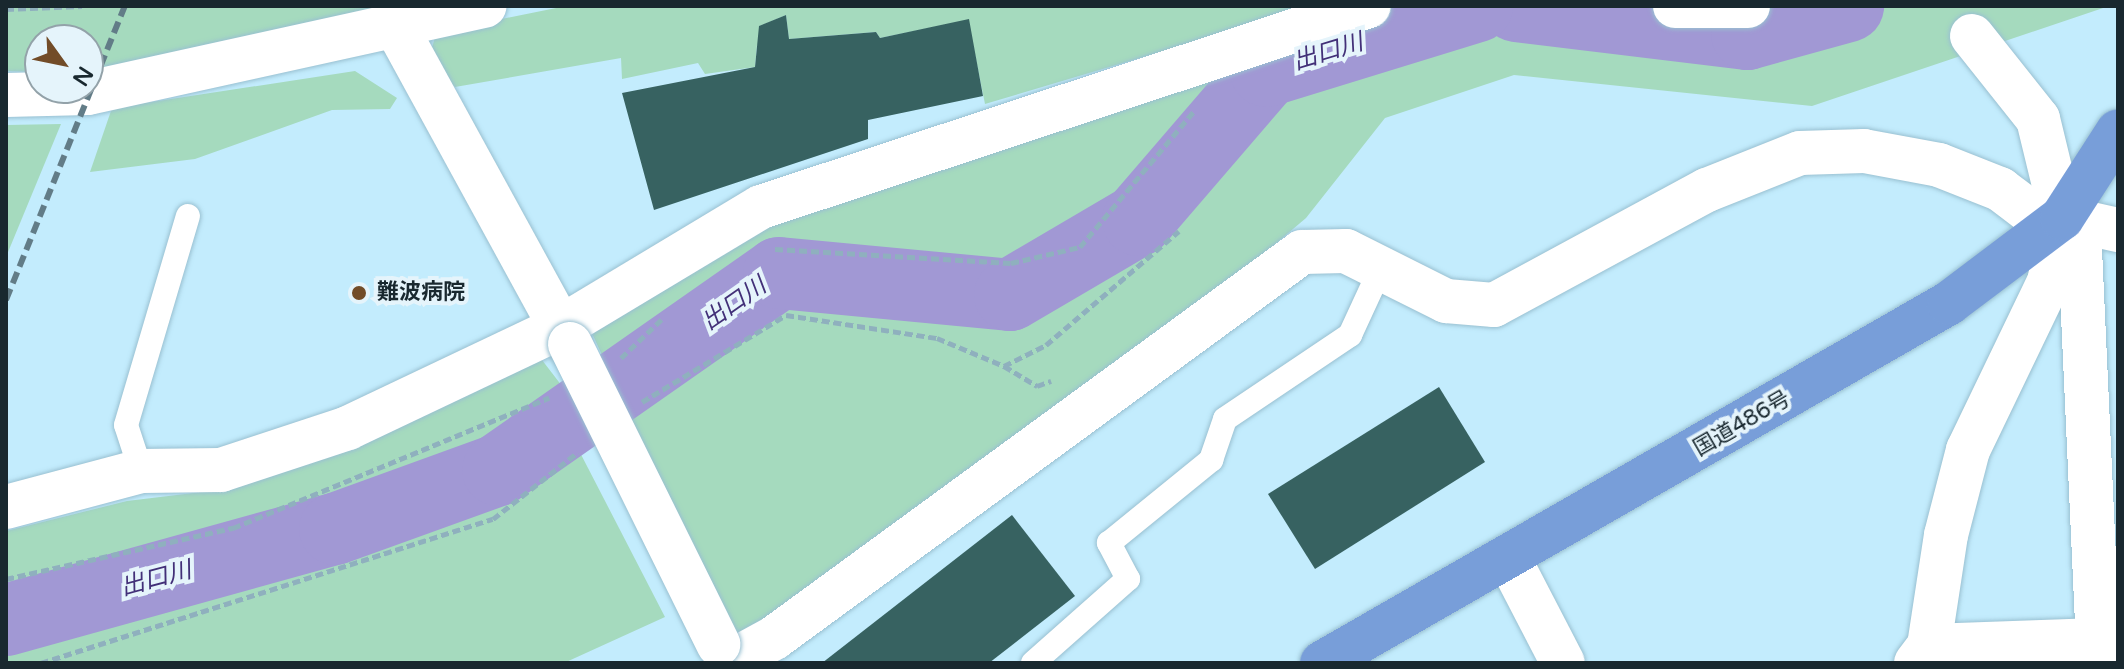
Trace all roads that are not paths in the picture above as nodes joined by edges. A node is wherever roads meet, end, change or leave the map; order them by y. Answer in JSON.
{"nodes":[{"id":1,"x":485,"y":6,"type":"edge"},
{"id":2,"x":1369,"y":6,"type":"edge"},
{"id":3,"x":1675,"y":6,"type":"edge"},
{"id":4,"x":1748,"y":6,"type":"edge"},
{"id":5,"x":395,"y":25,"type":"junction"},
{"id":6,"x":1972,"y":36,"type":"dead end"},
{"id":7,"x":6,"y":95,"type":"edge"},
{"id":8,"x":2118,"y":131,"type":"edge"},
{"id":9,"x":188,"y":216,"type":"dead end"},
{"id":10,"x":2062,"y":218,"type":"junction"},
{"id":11,"x":2118,"y":230,"type":"edge"},
{"id":12,"x":1381,"y":268,"type":"junction"},
{"id":13,"x":566,"y":336,"type":"junction"},
{"id":14,"x":141,"y":471,"type":"junction"},
{"id":15,"x":6,"y":507,"type":"edge"},
{"id":16,"x":1509,"y":559,"type":"junction"},
{"id":17,"x":2098,"y":652,"type":"edge"},
{"id":18,"x":1923,"y":654,"type":"edge"},
{"id":19,"x":724,"y":657,"type":"edge"},
{"id":20,"x":1033,"y":663,"type":"edge"},
{"id":21,"x":1322,"y":663,"type":"edge"},
{"id":22,"x":1563,"y":663,"type":"edge"}],
"edges":[{"from":1,"to":5,"type":"street"},
{"from":2,"to":13,"type":"street"},
{"from":3,"to":4,"type":"street"},
{"from":5,"to":7,"type":"street"},
{"from":5,"to":13,"type":"street"},
{"from":6,"to":10,"type":"street"},
{"from":8,"to":10,"type":"highway","name":"国道486号"},
{"from":9,"to":14,"type":"lane"},
{"from":10,"to":11,"type":"street"},
{"from":10,"to":12,"type":"street"},
{"from":10,"to":16,"type":"highway","name":"国道486号"},
{"from":10,"to":17,"type":"street"},
{"from":10,"to":18,"type":"street"},
{"from":12,"to":19,"type":"street"},
{"from":12,"to":20,"type":"lane"},
{"from":13,"to":14,"type":"street"},
{"from":13,"to":19,"type":"street","bridge":true},
{"from":14,"to":15,"type":"street"},
{"from":16,"to":21,"type":"highway","name":"国道486号"},
{"from":16,"to":22,"type":"street"},
{"from":17,"to":18,"type":"street"}]}
